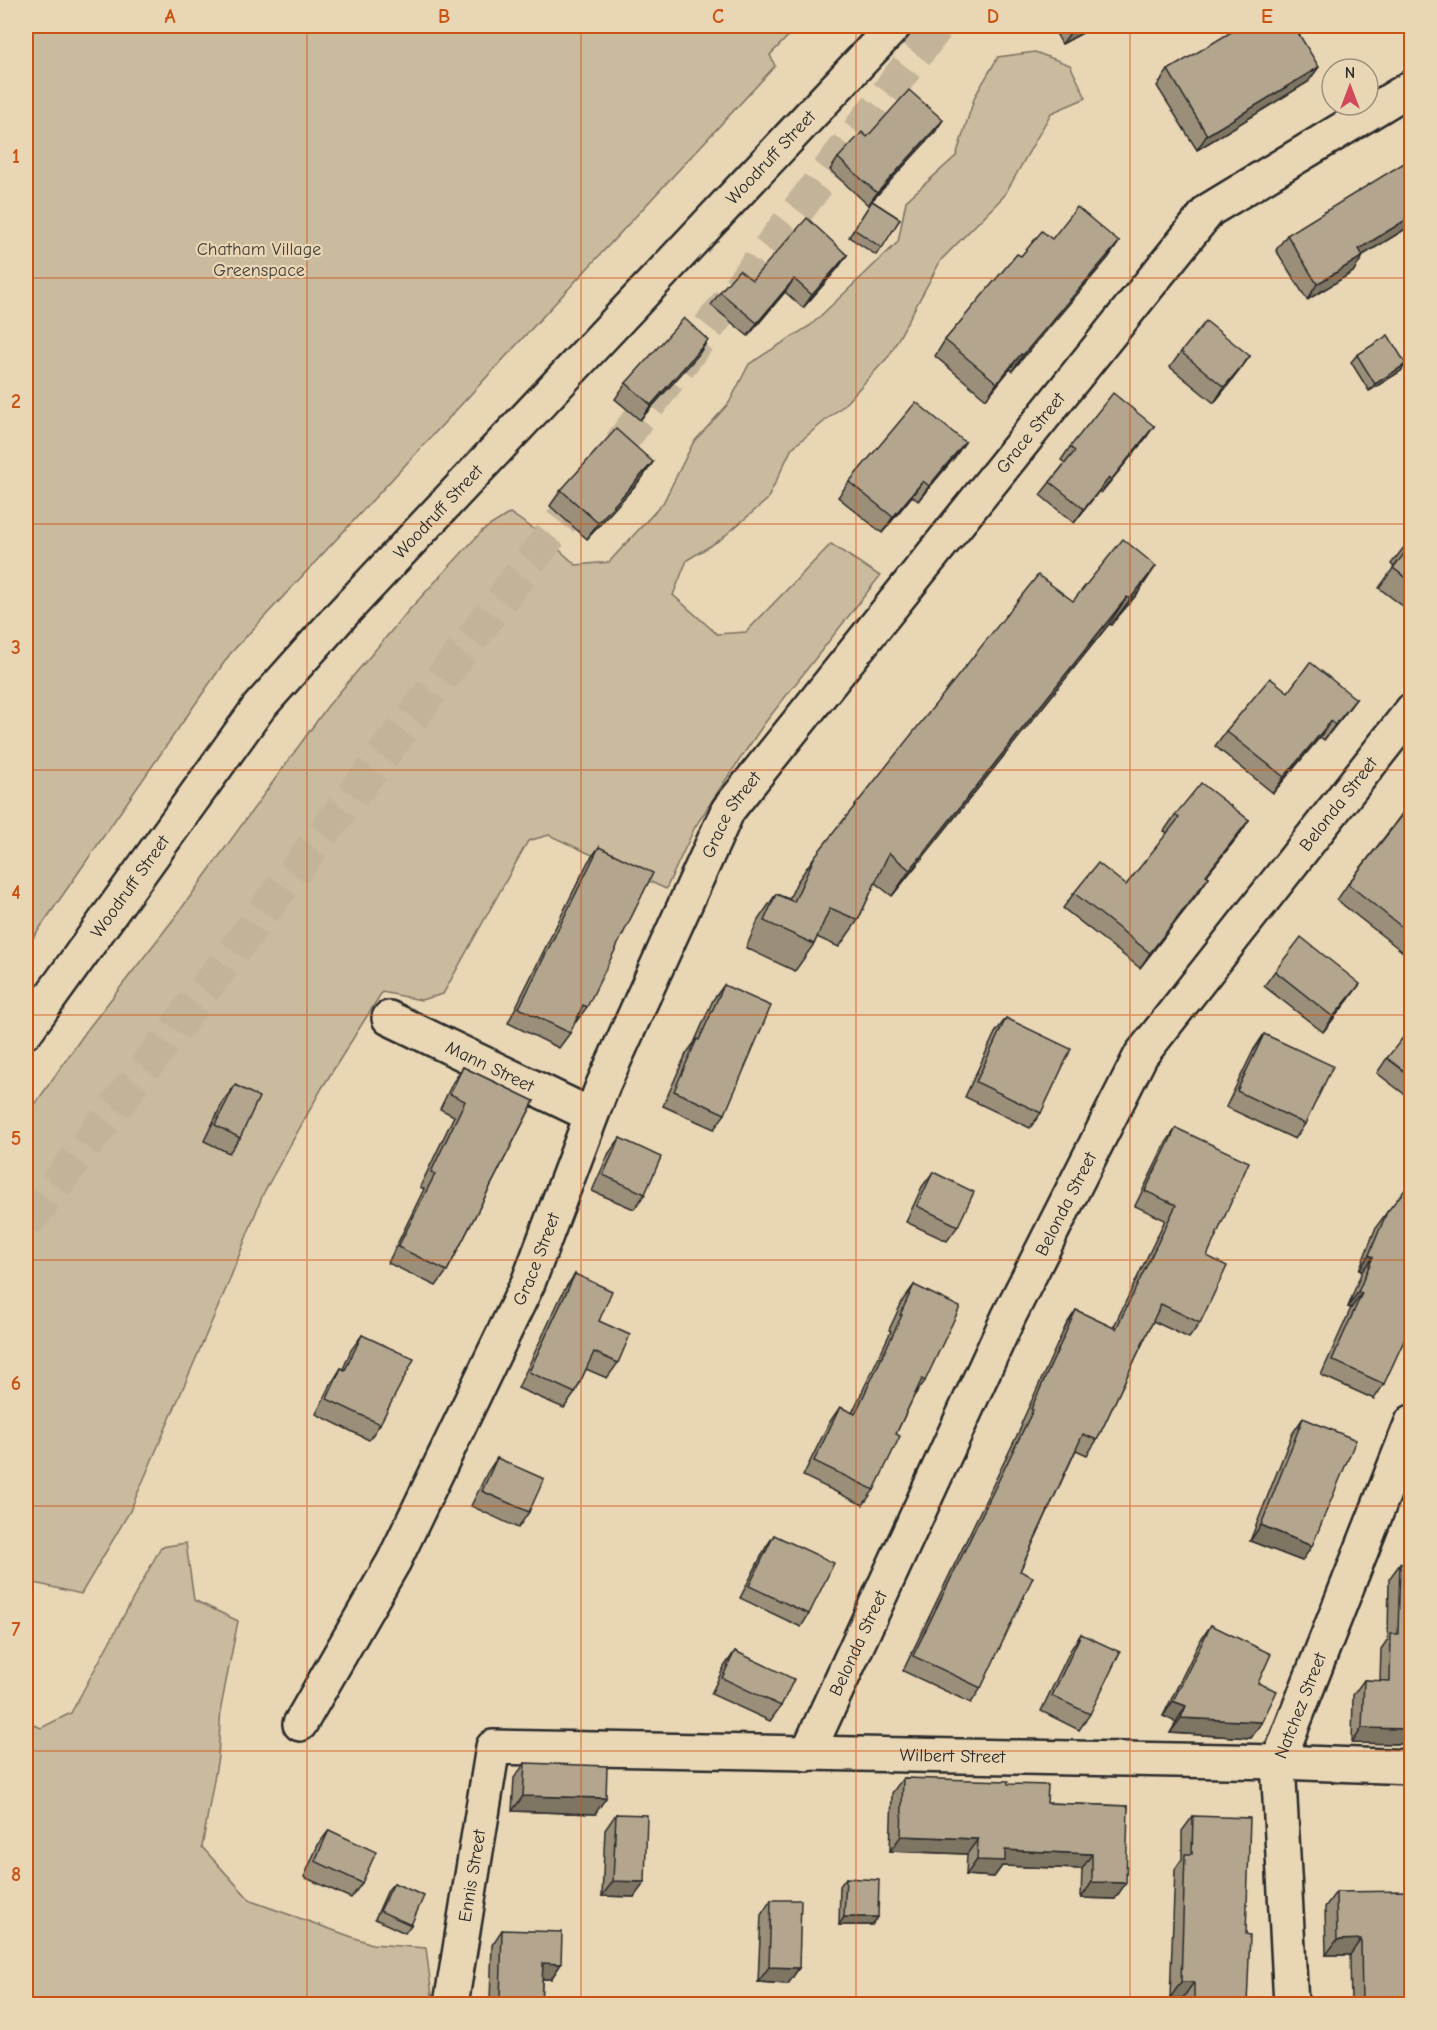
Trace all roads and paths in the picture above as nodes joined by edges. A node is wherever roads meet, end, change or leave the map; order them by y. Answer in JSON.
{"nodes":[{"id":1,"x":894,"y":26,"type":"edge"},
{"id":2,"x":1412,"y":87,"type":"edge"},
{"id":3,"x":1412,"y":710,"type":"edge"},
{"id":4,"x":389,"y":1018,"type":"dead end"},
{"id":5,"x":26,"y":1031,"type":"edge"},
{"id":6,"x":591,"y":1115,"type":"junction"},
{"id":7,"x":1412,"y":1422,"type":"edge"},
{"id":8,"x":300,"y":1724,"type":"dead end"},
{"id":9,"x":494,"y":1747,"type":"joint"},
{"id":10,"x":807,"y":1754,"type":"junction"},
{"id":11,"x":1278,"y":1762,"type":"junction"},
{"id":12,"x":1412,"y":1767,"type":"edge"},
{"id":13,"x":451,"y":2004,"type":"edge"},
{"id":14,"x":1291,"y":2004,"type":"edge"}],
"edges":[{"from":1,"to":5,"type":"street","name":"Woodruff Street"},
{"from":2,"to":6,"type":"street","name":"Grace Street"},
{"from":3,"to":10,"type":"street","name":"Belonda Street"},
{"from":4,"to":6,"type":"street","name":"Mann Street"},
{"from":6,"to":8,"type":"street","name":"Grace Street"},
{"from":7,"to":11,"type":"street","name":"Natchez Street"},
{"from":9,"to":10,"type":"street","name":"Wilbert Street"},
{"from":9,"to":13,"type":"street","name":"Ennis Street"},
{"from":10,"to":11,"type":"street","name":"Wilbert Street"},
{"from":11,"to":12,"type":"street","name":"Wilbert Street"},
{"from":11,"to":14,"type":"street","name":"Natchez Street"}]}
